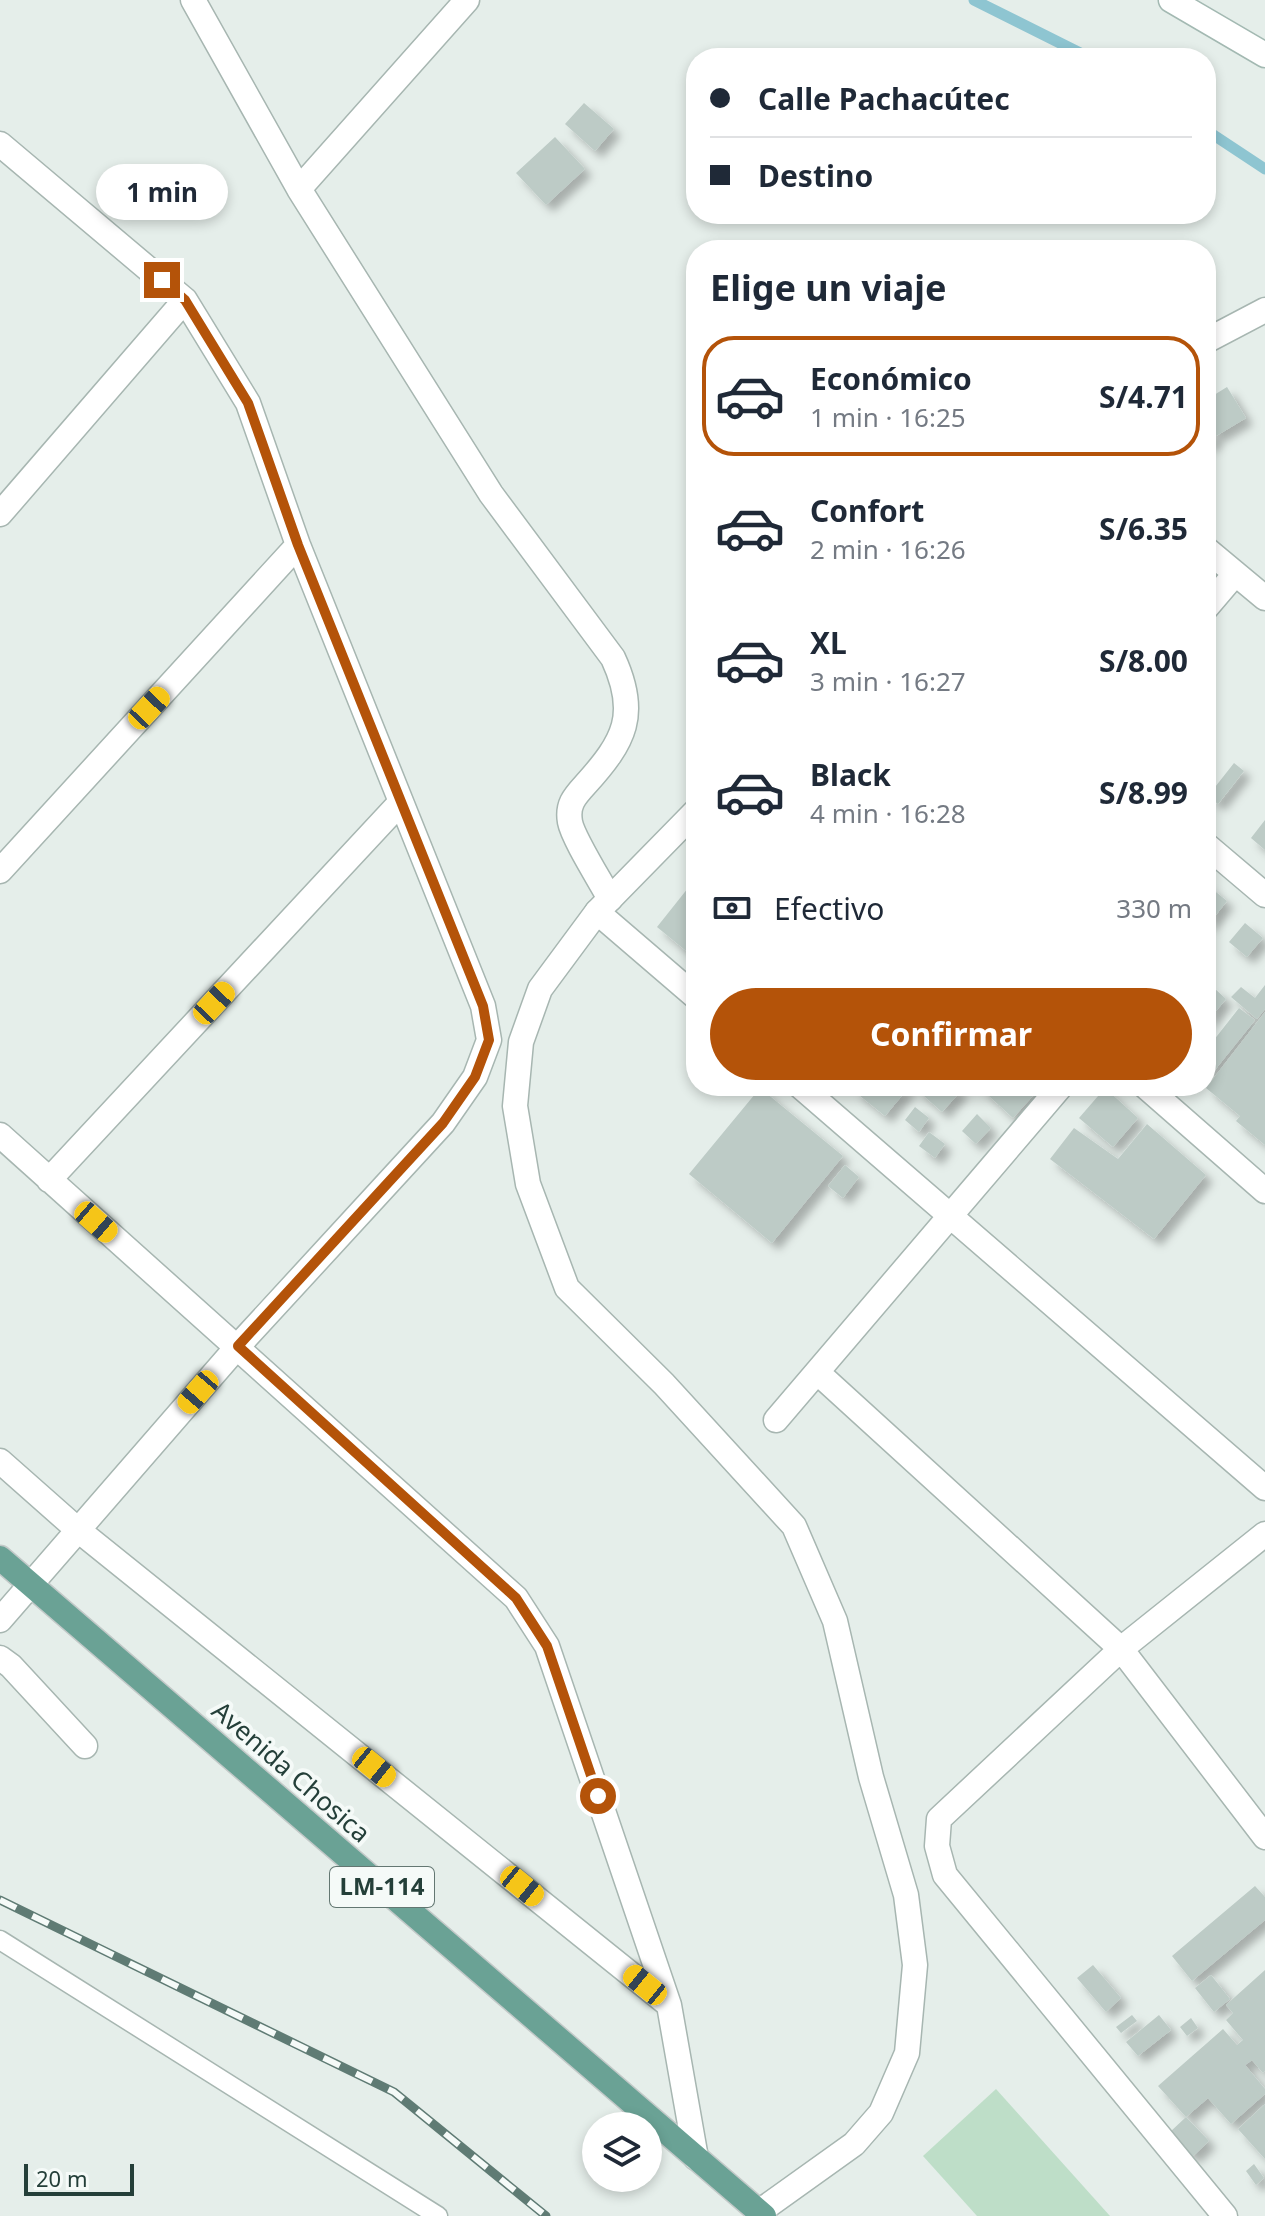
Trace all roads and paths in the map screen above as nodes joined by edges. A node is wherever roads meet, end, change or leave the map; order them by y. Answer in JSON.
{"nodes":[{"id":1,"x":193,"y":0,"type":"edge"},
{"id":2,"x":467,"y":0,"type":"edge"},
{"id":3,"x":1171,"y":0,"type":"edge"},
{"id":4,"x":1265,"y":55,"type":"edge"},
{"id":5,"x":0,"y":144,"type":"edge"},
{"id":6,"x":299,"y":189,"type":"junction"},
{"id":7,"x":185,"y":300,"type":"junction"},
{"id":8,"x":1265,"y":310,"type":"edge"},
{"id":9,"x":1216,"y":336,"type":"edge"},
{"id":10,"x":5,"y":497,"type":"edge"},
{"id":11,"x":298,"y":545,"type":"junction"},
{"id":12,"x":1216,"y":558,"type":"edge"},
{"id":13,"x":1235,"y":574,"type":"junction"},
{"id":14,"x":1216,"y":596,"type":"edge"},
{"id":15,"x":1265,"y":598,"type":"edge"},
{"id":16,"x":400,"y":803,"type":"junction"},
{"id":17,"x":686,"y":821,"type":"edge"},
{"id":18,"x":1216,"y":853,"type":"edge"},
{"id":19,"x":0,"y":871,"type":"edge"},
{"id":20,"x":1265,"y":895,"type":"edge"},
{"id":21,"x":604,"y":906,"type":"junction"},
{"id":22,"x":686,"y":987,"type":"edge"},
{"id":23,"x":812,"y":1096,"type":"edge"},
{"id":24,"x":1053,"y":1096,"type":"edge"},
{"id":25,"x":1156,"y":1096,"type":"edge"},
{"id":26,"x":0,"y":1135,"type":"edge"},
{"id":27,"x":49,"y":1180,"type":"junction"},
{"id":28,"x":1265,"y":1191,"type":"edge"},
{"id":29,"x":952,"y":1216,"type":"junction"},
{"id":30,"x":238,"y":1346,"type":"junction"},
{"id":31,"x":818,"y":1373,"type":"junction"},
{"id":32,"x":776,"y":1420,"type":"dead end"},
{"id":33,"x":0,"y":1461,"type":"edge"},
{"id":34,"x":1265,"y":1488,"type":"edge"},
{"id":35,"x":78,"y":1530,"type":"junction"},
{"id":36,"x":1265,"y":1534,"type":"edge"},
{"id":37,"x":0,"y":1558,"type":"edge"},
{"id":38,"x":30,"y":1584,"type":"junction"},
{"id":39,"x":0,"y":1620,"type":"edge"},
{"id":40,"x":1121,"y":1649,"type":"junction"},
{"id":41,"x":0,"y":1658,"type":"edge"},
{"id":42,"x":85,"y":1746,"type":"dead end"},
{"id":43,"x":1265,"y":1837,"type":"edge"},
{"id":44,"x":0,"y":1940,"type":"edge"},
{"id":45,"x":669,"y":2005,"type":"junction"},
{"id":46,"x":696,"y":2158,"type":"junction"},
{"id":47,"x":762,"y":2214,"type":"edge"},
{"id":48,"x":438,"y":2216,"type":"edge"},
{"id":49,"x":1225,"y":2216,"type":"edge"}],
"edges":[{"from":1,"to":6,"type":"street"},
{"from":2,"to":6,"type":"street"},
{"from":3,"to":4,"type":"street"},
{"from":5,"to":7,"type":"street"},
{"from":6,"to":21,"type":"street"},
{"from":7,"to":10,"type":"street"},
{"from":7,"to":11,"type":"street"},
{"from":8,"to":9,"type":"street"},
{"from":11,"to":16,"type":"street"},
{"from":11,"to":19,"type":"street"},
{"from":12,"to":13,"type":"street"},
{"from":13,"to":14,"type":"street"},
{"from":13,"to":15,"type":"street"},
{"from":16,"to":27,"type":"street"},
{"from":16,"to":30,"type":"street"},
{"from":17,"to":21,"type":"street"},
{"from":18,"to":20,"type":"street"},
{"from":21,"to":22,"type":"street"},
{"from":21,"to":47,"type":"street"},
{"from":23,"to":29,"type":"street"},
{"from":24,"to":29,"type":"street"},
{"from":25,"to":28,"type":"street"},
{"from":26,"to":27,"type":"street"},
{"from":27,"to":30,"type":"street"},
{"from":29,"to":31,"type":"street"},
{"from":29,"to":34,"type":"street"},
{"from":30,"to":35,"type":"street"},
{"from":30,"to":45,"type":"street"},
{"from":31,"to":32,"type":"street"},
{"from":31,"to":40,"type":"street"},
{"from":33,"to":35,"type":"street"},
{"from":35,"to":38,"type":"street"},
{"from":35,"to":45,"type":"street"},
{"from":36,"to":40,"type":"street"},
{"from":37,"to":38,"type":"main road","name":"Avenida Chosica","number":"LM-114"},
{"from":38,"to":39,"type":"street"},
{"from":38,"to":46,"type":"main road","name":"Avenida Chosica","number":"LM-114"},
{"from":40,"to":43,"type":"street"},
{"from":40,"to":49,"type":"street"},
{"from":41,"to":42,"type":"street"},
{"from":44,"to":48,"type":"lane"},
{"from":45,"to":46,"type":"street"},
{"from":46,"to":47,"type":"main road","name":"Avenida Chosica","number":"LM-114"}]}
